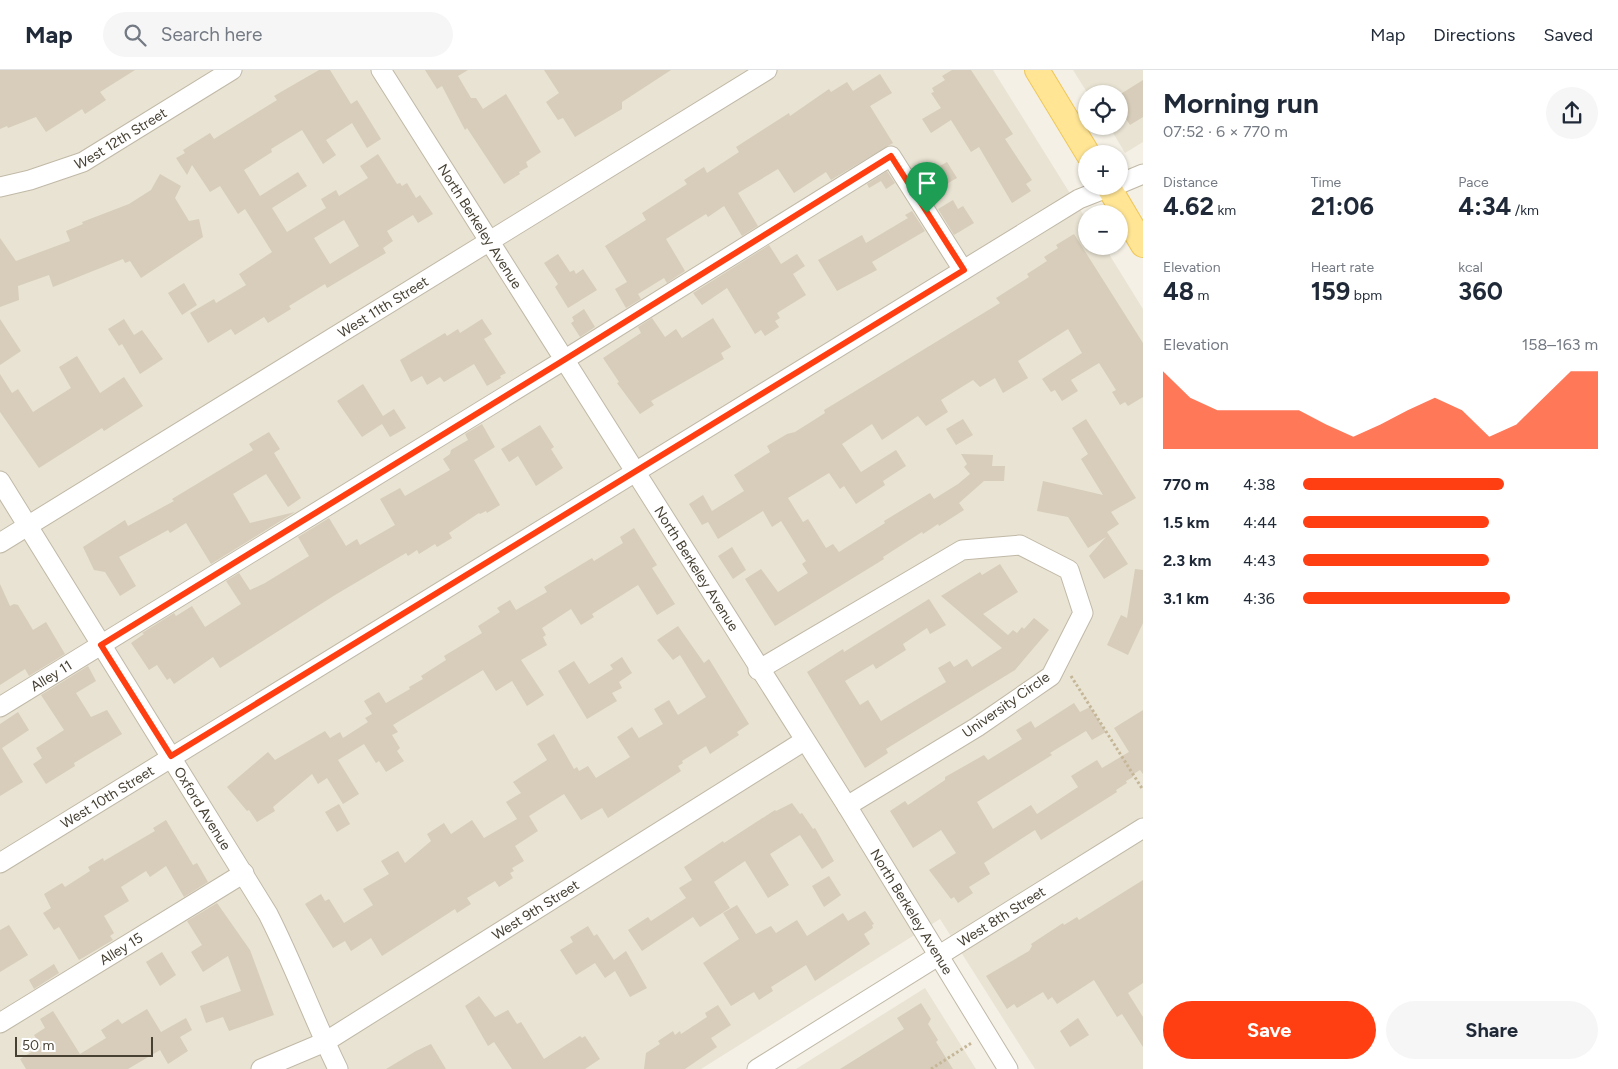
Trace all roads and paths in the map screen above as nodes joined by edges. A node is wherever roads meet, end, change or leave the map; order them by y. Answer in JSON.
{"nodes":[{"id":1,"x":232,"y":70,"type":"edge"},
{"id":2,"x":381,"y":70,"type":"edge"},
{"id":3,"x":767,"y":70,"type":"edge"},
{"id":4,"x":1037,"y":70,"type":"edge"},
{"id":5,"x":1083,"y":145,"type":"edge"},
{"id":6,"x":1143,"y":174,"type":"edge"},
{"id":7,"x":1128,"y":180,"type":"edge"},
{"id":8,"x":0,"y":187,"type":"edge"},
{"id":9,"x":1089,"y":195,"type":"edge"},
{"id":10,"x":1117,"y":195,"type":"edge"},
{"id":11,"x":488,"y":240,"type":"junction"},
{"id":12,"x":1143,"y":245,"type":"edge"},
{"id":13,"x":964,"y":270,"type":"junction"},
{"id":14,"x":564,"y":360,"type":"junction"},
{"id":15,"x":633,"y":471,"type":"junction"},
{"id":16,"x":0,"y":482,"type":"edge"},
{"id":17,"x":28,"y":526,"type":"junction"},
{"id":18,"x":0,"y":543,"type":"edge"},
{"id":19,"x":101,"y":645,"type":"junction"},
{"id":20,"x":1060,"y":658,"type":"junction"},
{"id":21,"x":758,"y":670,"type":"junction"},
{"id":22,"x":0,"y":707,"type":"edge"},
{"id":23,"x":804,"y":742,"type":"junction"},
{"id":24,"x":171,"y":756,"type":"junction"},
{"id":25,"x":1143,"y":790,"type":"edge"},
{"id":26,"x":847,"y":806,"type":"junction"},
{"id":27,"x":1143,"y":828,"type":"edge"},
{"id":28,"x":0,"y":863,"type":"edge"},
{"id":29,"x":244,"y":873,"type":"junction"},
{"id":30,"x":937,"y":956,"type":"junction"},
{"id":31,"x":0,"y":1023,"type":"edge"},
{"id":32,"x":986,"y":1034,"type":"junction"},
{"id":33,"x":325,"y":1042,"type":"junction"},
{"id":34,"x":261,"y":1069,"type":"edge"},
{"id":35,"x":338,"y":1069,"type":"edge"},
{"id":36,"x":757,"y":1069,"type":"edge"},
{"id":37,"x":931,"y":1069,"type":"edge"},
{"id":38,"x":1008,"y":1069,"type":"edge"}],
"edges":[{"from":1,"to":8,"type":"street","name":"West 12th Street"},
{"from":2,"to":11,"type":"street","name":"North Berkeley Avenue"},
{"from":3,"to":11,"type":"street","name":"West 11th Street"},
{"from":4,"to":5,"type":"main road"},
{"from":6,"to":7,"type":"street","name":"West 10th Street"},
{"from":9,"to":13,"type":"street","name":"West 10th Street"},
{"from":10,"to":12,"type":"main road"},
{"from":11,"to":14,"type":"street","name":"North Berkeley Avenue"},
{"from":11,"to":17,"type":"street","name":"West 11th Street"},
{"from":13,"to":14,"type":"street","name":"Alley 11"},
{"from":13,"to":15,"type":"street","name":"West 10th Street"},
{"from":14,"to":15,"type":"street","name":"North Berkeley Avenue"},
{"from":14,"to":19,"type":"street","name":"Alley 11"},
{"from":15,"to":21,"type":"street","name":"North Berkeley Avenue"},
{"from":15,"to":24,"type":"street","name":"West 10th Street"},
{"from":16,"to":17,"type":"street","name":"Oxford Avenue"},
{"from":17,"to":18,"type":"street","name":"West 11th Street"},
{"from":17,"to":19,"type":"street","name":"Oxford Avenue"},
{"from":19,"to":22,"type":"street","name":"Alley 11"},
{"from":19,"to":24,"type":"street","name":"Oxford Avenue"},
{"from":20,"to":21,"type":"street","name":"University Circle"},
{"from":20,"to":25,"type":"path"},
{"from":20,"to":26,"type":"street","name":"University Circle"},
{"from":21,"to":23,"type":"street","name":"North Berkeley Avenue"},
{"from":23,"to":26,"type":"street","name":"North Berkeley Avenue"},
{"from":23,"to":33,"type":"street","name":"West 9th Street"},
{"from":24,"to":28,"type":"street","name":"West 10th Street"},
{"from":24,"to":29,"type":"street","name":"Oxford Avenue"},
{"from":26,"to":30,"type":"street","name":"North Berkeley Avenue"},
{"from":27,"to":30,"type":"street","name":"West 8th Street"},
{"from":29,"to":31,"type":"street","name":"Alley 15"},
{"from":29,"to":33,"type":"street","name":"Oxford Avenue"},
{"from":30,"to":32,"type":"street","name":"North Berkeley Avenue"},
{"from":30,"to":36,"type":"street","name":"West 8th Street"},
{"from":32,"to":37,"type":"path"},
{"from":32,"to":38,"type":"street","name":"North Berkeley Avenue"},
{"from":33,"to":34,"type":"street","name":"West 9th Street"},
{"from":33,"to":35,"type":"street","name":"Oxford Avenue"}]}
